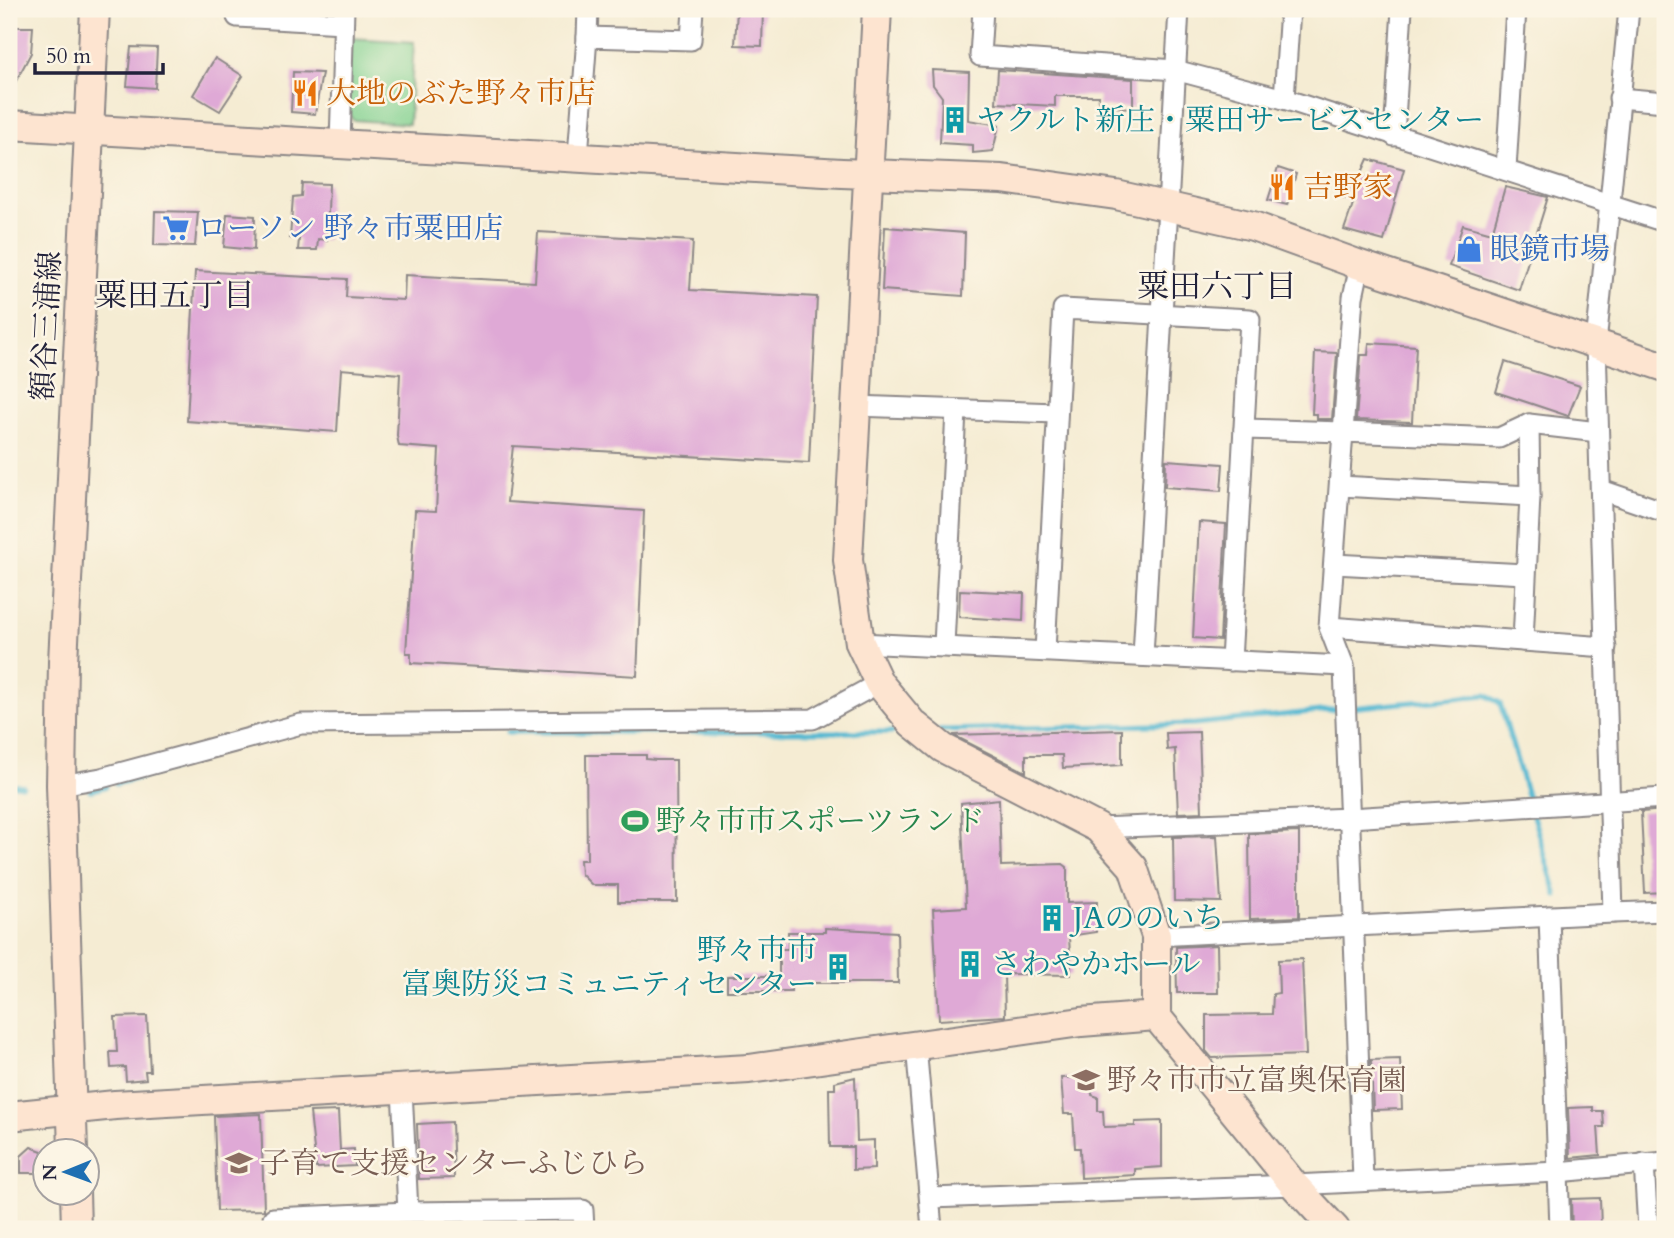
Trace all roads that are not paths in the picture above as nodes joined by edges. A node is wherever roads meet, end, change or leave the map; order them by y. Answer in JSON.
{"nodes":[{"id":1,"x":95,"y":9,"type":"edge"},
{"id":2,"x":238,"y":9,"type":"edge"},
{"id":3,"x":588,"y":9,"type":"edge"},
{"id":4,"x":693,"y":9,"type":"edge"},
{"id":5,"x":877,"y":9,"type":"edge"},
{"id":6,"x":984,"y":9,"type":"edge"},
{"id":7,"x":1179,"y":9,"type":"edge"},
{"id":8,"x":1290,"y":9,"type":"edge"},
{"id":9,"x":1402,"y":9,"type":"edge"},
{"id":10,"x":1516,"y":9,"type":"edge"},
{"id":11,"x":1629,"y":9,"type":"edge"},
{"id":12,"x":343,"y":16,"type":"edge"},
{"id":13,"x":587,"y":37,"type":"junction"},
{"id":14,"x":1175,"y":70,"type":"junction"},
{"id":15,"x":1619,"y":98,"type":"junction"},
{"id":16,"x":1284,"y":99,"type":"junction"},
{"id":17,"x":1665,"y":102,"type":"edge"},
{"id":18,"x":9,"y":125,"type":"edge"},
{"id":19,"x":88,"y":128,"type":"junction"},
{"id":20,"x":1394,"y":136,"type":"junction"},
{"id":21,"x":340,"y":144,"type":"junction"},
{"id":22,"x":578,"y":156,"type":"junction"},
{"id":23,"x":1506,"y":169,"type":"junction"},
{"id":24,"x":867,"y":174,"type":"junction"},
{"id":25,"x":1608,"y":203,"type":"junction"},
{"id":26,"x":1168,"y":205,"type":"junction"},
{"id":27,"x":1665,"y":222,"type":"edge"},
{"id":28,"x":1360,"y":265,"type":"junction"},
{"id":29,"x":1161,"y":313,"type":"junction"},
{"id":30,"x":1596,"y":344,"type":"junction"},
{"id":31,"x":1665,"y":367,"type":"edge"},
{"id":32,"x":855,"y":406,"type":"junction"},
{"id":33,"x":956,"y":411,"type":"junction"},
{"id":34,"x":1056,"y":413,"type":"junction"},
{"id":35,"x":1529,"y":424,"type":"junction"},
{"id":36,"x":1244,"y":429,"type":"junction"},
{"id":37,"x":1343,"y":432,"type":"junction"},
{"id":38,"x":1598,"y":432,"type":"junction"},
{"id":39,"x":1340,"y":486,"type":"junction"},
{"id":40,"x":1601,"y":490,"type":"junction"},
{"id":41,"x":1530,"y":496,"type":"junction"},
{"id":42,"x":1665,"y":512,"type":"edge"},
{"id":43,"x":1334,"y":564,"type":"junction"},
{"id":44,"x":1525,"y":574,"type":"junction"},
{"id":45,"x":1329,"y":627,"type":"junction"},
{"id":46,"x":1523,"y":641,"type":"junction"},
{"id":47,"x":860,"y":642,"type":"junction"},
{"id":48,"x":944,"y":645,"type":"junction"},
{"id":49,"x":1606,"y":647,"type":"junction"},
{"id":50,"x":1045,"y":651,"type":"junction"},
{"id":51,"x":1143,"y":656,"type":"junction"},
{"id":52,"x":1231,"y":661,"type":"junction"},
{"id":53,"x":1344,"y":666,"type":"junction"},
{"id":54,"x":879,"y":683,"type":"junction"},
{"id":55,"x":61,"y":785,"type":"junction"},
{"id":56,"x":1665,"y":798,"type":"edge"},
{"id":57,"x":1612,"y":802,"type":"junction"},
{"id":58,"x":1350,"y":818,"type":"junction"},
{"id":59,"x":1098,"y":828,"type":"junction"},
{"id":60,"x":1665,"y":911,"type":"edge"},
{"id":61,"x":1613,"y":913,"type":"junction"},
{"id":62,"x":1549,"y":916,"type":"junction"},
{"id":63,"x":1353,"y":927,"type":"junction"},
{"id":64,"x":1156,"y":936,"type":"junction"},
{"id":65,"x":1156,"y":1016,"type":"junction"},
{"id":66,"x":916,"y":1045,"type":"junction"},
{"id":67,"x":402,"y":1089,"type":"junction"},
{"id":68,"x":71,"y":1107,"type":"junction"},
{"id":69,"x":9,"y":1116,"type":"edge"},
{"id":70,"x":73,"y":1136,"type":"edge"},
{"id":71,"x":1665,"y":1162,"type":"edge"},
{"id":72,"x":1644,"y":1163,"type":"junction"},
{"id":73,"x":1558,"y":1172,"type":"junction"},
{"id":74,"x":1363,"y":1181,"type":"junction"},
{"id":75,"x":1294,"y":1185,"type":"junction"},
{"id":76,"x":931,"y":1198,"type":"junction"},
{"id":77,"x":75,"y":1206,"type":"edge"},
{"id":78,"x":408,"y":1212,"type":"junction"},
{"id":79,"x":76,"y":1229,"type":"edge"},
{"id":80,"x":273,"y":1229,"type":"edge"},
{"id":81,"x":584,"y":1229,"type":"edge"},
{"id":82,"x":932,"y":1229,"type":"edge"},
{"id":83,"x":1335,"y":1229,"type":"edge"},
{"id":84,"x":1560,"y":1229,"type":"edge"},
{"id":85,"x":1648,"y":1229,"type":"edge"}],
"edges":[{"from":1,"to":19,"type":"street","name":"額谷三浦線"},
{"from":2,"to":12,"type":"street"},
{"from":3,"to":13,"type":"street"},
{"from":4,"to":13,"type":"street"},
{"from":5,"to":24,"type":"street"},
{"from":6,"to":14,"type":"street"},
{"from":7,"to":14,"type":"street"},
{"from":8,"to":16,"type":"street"},
{"from":9,"to":20,"type":"street"},
{"from":10,"to":23,"type":"street"},
{"from":11,"to":15,"type":"street"},
{"from":12,"to":21,"type":"street"},
{"from":13,"to":22,"type":"street"},
{"from":14,"to":16,"type":"street"},
{"from":14,"to":26,"type":"street"},
{"from":15,"to":17,"type":"street"},
{"from":15,"to":25,"type":"street"},
{"from":16,"to":20,"type":"street"},
{"from":18,"to":19,"type":"street"},
{"from":19,"to":21,"type":"street"},
{"from":19,"to":55,"type":"street","name":"額谷三浦線"},
{"from":20,"to":23,"type":"street"},
{"from":21,"to":22,"type":"street"},
{"from":22,"to":24,"type":"street"},
{"from":23,"to":25,"type":"street"},
{"from":24,"to":26,"type":"street"},
{"from":24,"to":32,"type":"street"},
{"from":25,"to":27,"type":"street"},
{"from":25,"to":30,"type":"street"},
{"from":26,"to":28,"type":"street"},
{"from":26,"to":29,"type":"street"},
{"from":28,"to":30,"type":"street"},
{"from":28,"to":37,"type":"street"},
{"from":29,"to":34,"type":"street"},
{"from":29,"to":36,"type":"street"},
{"from":29,"to":51,"type":"street"},
{"from":30,"to":31,"type":"street"},
{"from":30,"to":38,"type":"street"},
{"from":32,"to":33,"type":"street"},
{"from":32,"to":47,"type":"street"},
{"from":33,"to":34,"type":"street"},
{"from":33,"to":48,"type":"street"},
{"from":34,"to":50,"type":"street"},
{"from":35,"to":37,"type":"street"},
{"from":35,"to":38,"type":"street"},
{"from":35,"to":41,"type":"street"},
{"from":36,"to":37,"type":"street"},
{"from":36,"to":52,"type":"street"},
{"from":37,"to":39,"type":"street"},
{"from":38,"to":40,"type":"street"},
{"from":39,"to":41,"type":"street"},
{"from":39,"to":43,"type":"street"},
{"from":40,"to":42,"type":"street"},
{"from":40,"to":49,"type":"street"},
{"from":41,"to":44,"type":"street"},
{"from":43,"to":44,"type":"street"},
{"from":43,"to":45,"type":"street"},
{"from":44,"to":46,"type":"street"},
{"from":45,"to":46,"type":"street"},
{"from":45,"to":53,"type":"street"},
{"from":46,"to":49,"type":"street"},
{"from":47,"to":48,"type":"street"},
{"from":47,"to":54,"type":"street"},
{"from":48,"to":50,"type":"street"},
{"from":49,"to":57,"type":"street"},
{"from":50,"to":51,"type":"street"},
{"from":51,"to":52,"type":"street"},
{"from":52,"to":53,"type":"street"},
{"from":53,"to":58,"type":"street"},
{"from":54,"to":55,"type":"street"},
{"from":54,"to":59,"type":"street"},
{"from":55,"to":68,"type":"street","name":"額谷三浦線"},
{"from":56,"to":57,"type":"street"},
{"from":57,"to":58,"type":"street"},
{"from":57,"to":61,"type":"street"},
{"from":58,"to":59,"type":"street"},
{"from":58,"to":63,"type":"street"},
{"from":59,"to":64,"type":"street"},
{"from":60,"to":61,"type":"street"},
{"from":61,"to":62,"type":"street"},
{"from":62,"to":63,"type":"street"},
{"from":62,"to":73,"type":"street"},
{"from":63,"to":64,"type":"street"},
{"from":63,"to":74,"type":"street"},
{"from":64,"to":65,"type":"street"},
{"from":65,"to":66,"type":"street"},
{"from":65,"to":75,"type":"street"},
{"from":66,"to":67,"type":"street"},
{"from":66,"to":76,"type":"street"},
{"from":67,"to":68,"type":"street"},
{"from":67,"to":78,"type":"street"},
{"from":68,"to":69,"type":"street"},
{"from":68,"to":70,"type":"street","name":"額谷三浦線"},
{"from":71,"to":72,"type":"street"},
{"from":72,"to":73,"type":"street"},
{"from":72,"to":85,"type":"street"},
{"from":73,"to":74,"type":"street"},
{"from":73,"to":84,"type":"street"},
{"from":74,"to":75,"type":"street"},
{"from":75,"to":76,"type":"street"},
{"from":75,"to":83,"type":"street"},
{"from":76,"to":82,"type":"street"},
{"from":77,"to":79,"type":"street"},
{"from":78,"to":80,"type":"street"},
{"from":78,"to":81,"type":"street"}]}
